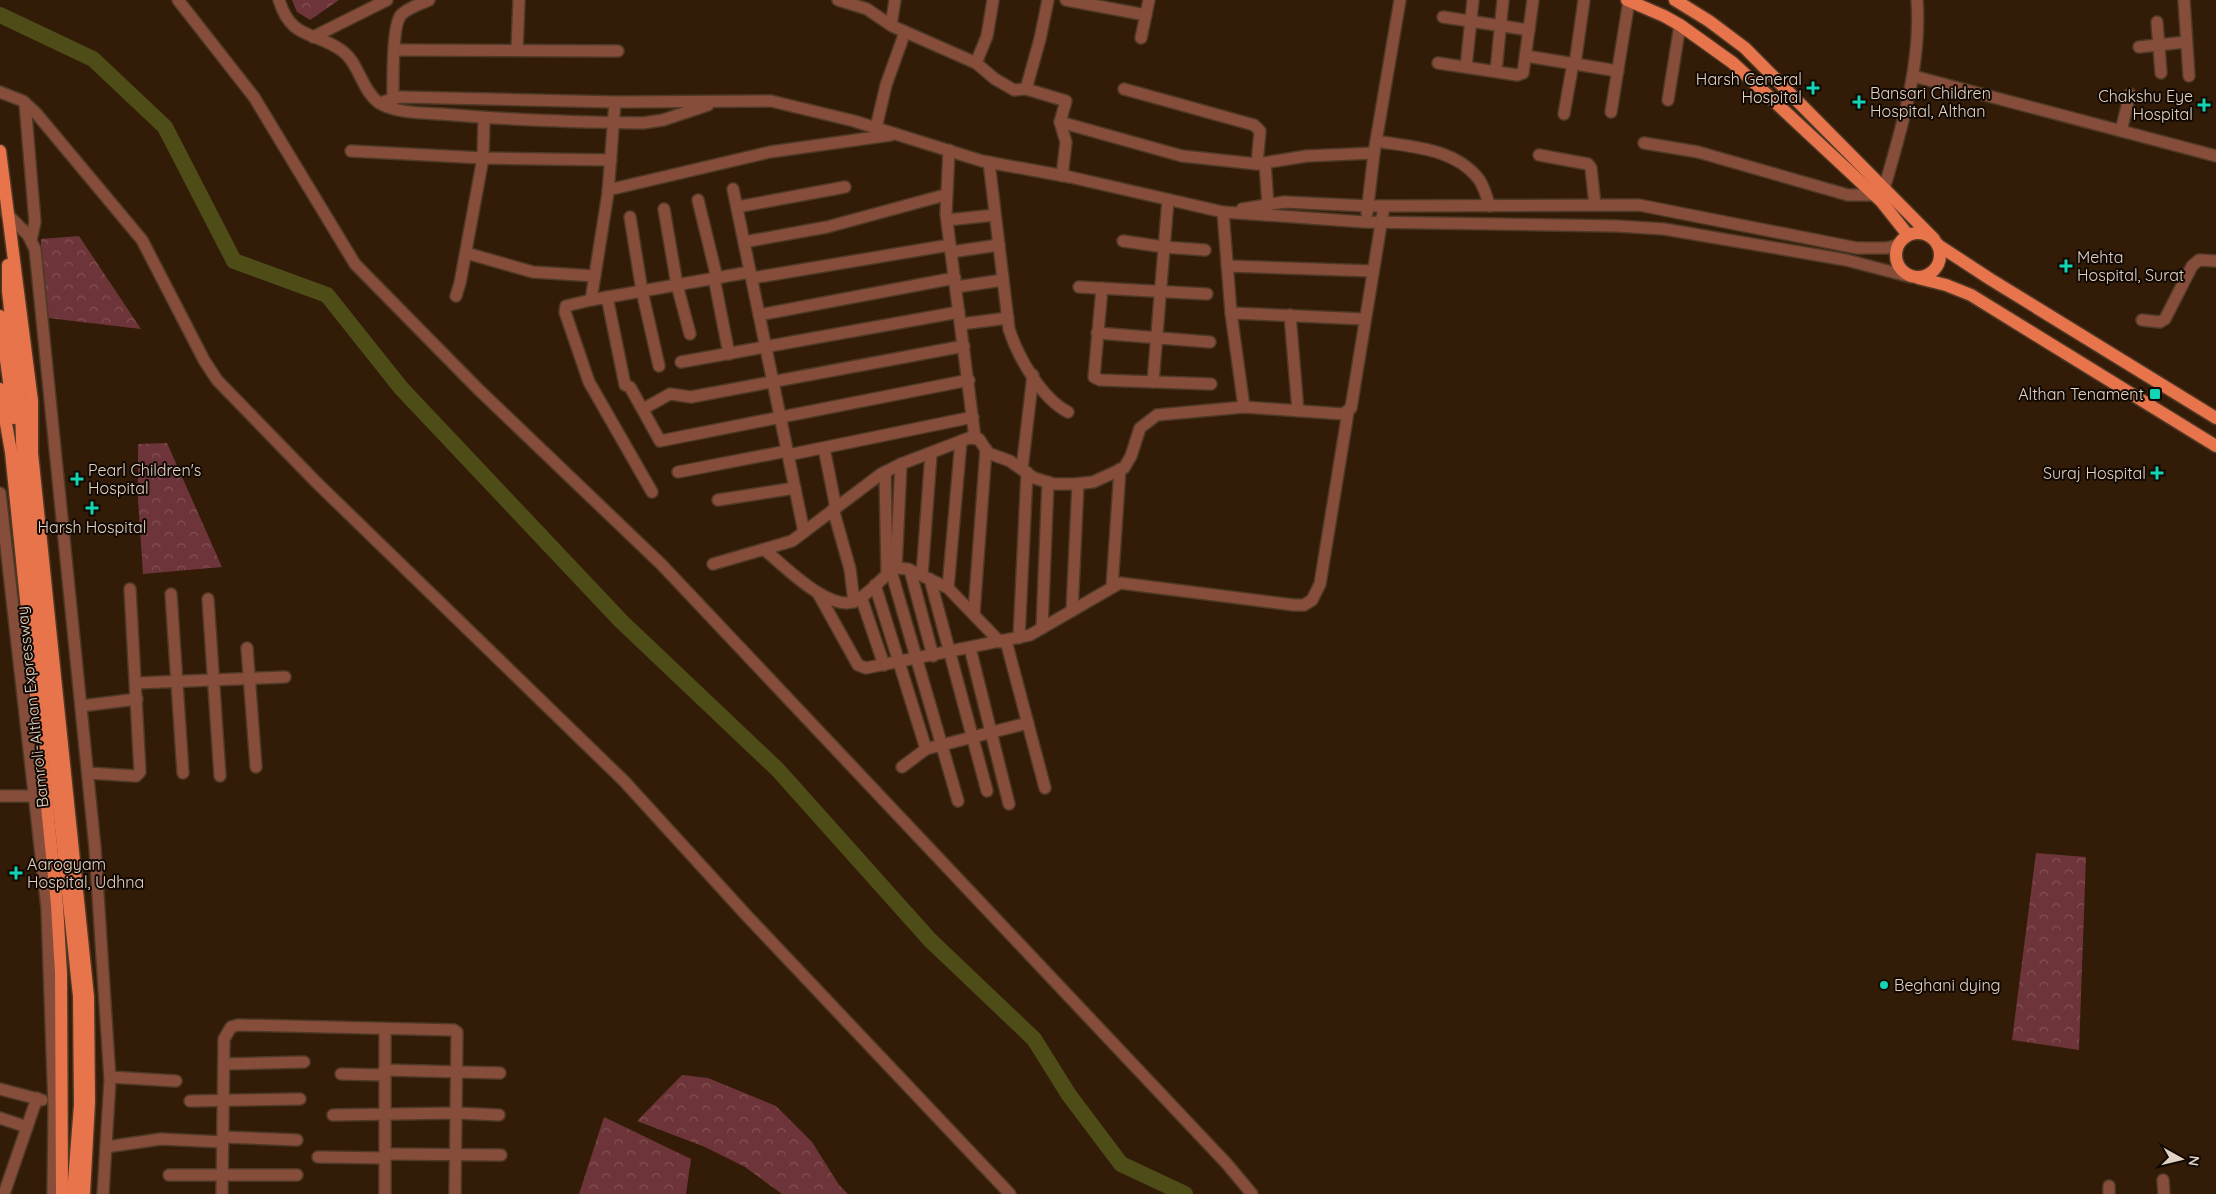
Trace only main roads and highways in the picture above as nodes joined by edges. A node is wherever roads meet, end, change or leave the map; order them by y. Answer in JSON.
{"nodes":[{"id":1,"x":1675,"y":0,"type":"edge"},
{"id":2,"x":1635,"y":1,"type":"edge"},
{"id":3,"x":0,"y":151,"type":"edge"},
{"id":4,"x":1880,"y":194,"type":"junction"},
{"id":5,"x":5,"y":212,"type":"edge"},
{"id":6,"x":1908,"y":235,"type":"junction"},
{"id":7,"x":1936,"y":242,"type":"junction"},
{"id":8,"x":1914,"y":277,"type":"junction"},
{"id":9,"x":0,"y":316,"type":"edge"},
{"id":10,"x":0,"y":389,"type":"edge"},
{"id":11,"x":2216,"y":418,"type":"edge"},
{"id":12,"x":2216,"y":446,"type":"edge"},
{"id":13,"x":23,"y":470,"type":"junction"},
{"id":14,"x":63,"y":1162,"type":"junction"},
{"id":15,"x":62,"y":1194,"type":"edge"},
{"id":16,"x":73,"y":1194,"type":"edge"},
{"id":17,"x":84,"y":1194,"type":"edge"}],
"edges":[{"from":1,"to":4,"type":"main road"},
{"from":2,"to":4,"type":"main road"},
{"from":3,"to":5,"type":"main road"},
{"from":4,"to":6,"type":"main road"},
{"from":4,"to":7,"type":"main road"},
{"from":5,"to":13,"type":"main road"},
{"from":5,"to":17,"type":"main road"},
{"from":6,"to":7,"type":"main road"},
{"from":6,"to":8,"type":"main road"},
{"from":7,"to":8,"type":"main road"},
{"from":7,"to":11,"type":"main road"},
{"from":8,"to":12,"type":"main road"},
{"from":9,"to":13,"type":"main road"},
{"from":10,"to":14,"type":"main road"},
{"from":13,"to":14,"type":"main road","name":"Bamroli-Althan Expressway"},
{"from":14,"to":15,"type":"main road"},
{"from":14,"to":16,"type":"main road"}]}
